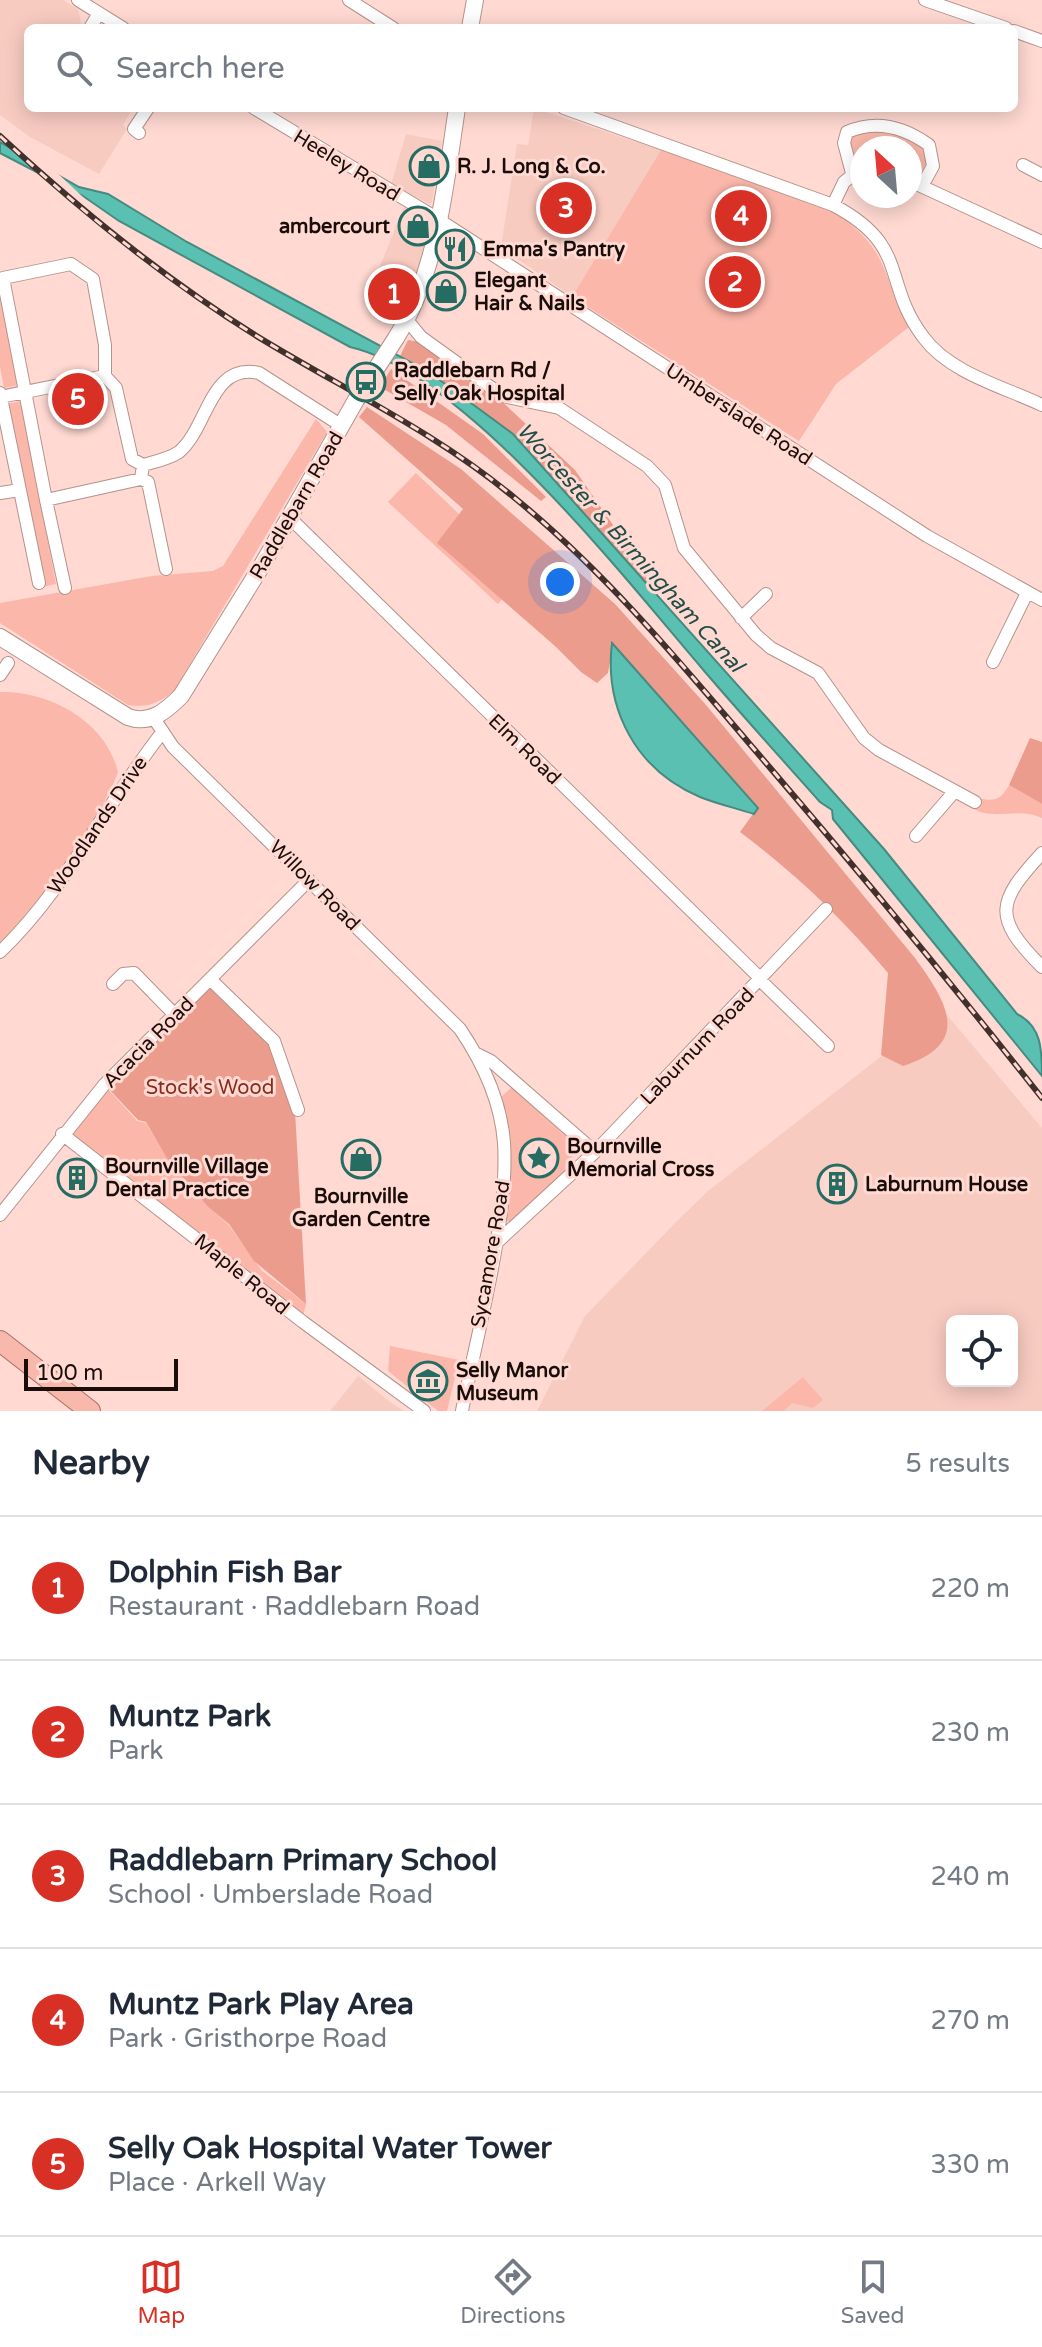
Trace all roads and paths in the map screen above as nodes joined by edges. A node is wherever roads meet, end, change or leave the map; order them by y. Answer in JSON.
{"nodes":[{"id":1,"x":78,"y":0,"type":"edge"},
{"id":2,"x":349,"y":0,"type":"edge"},
{"id":3,"x":475,"y":0,"type":"edge"},
{"id":4,"x":925,"y":0,"type":"edge"},
{"id":5,"x":99,"y":13,"type":"junction"},
{"id":6,"x":92,"y":24,"type":"edge"},
{"id":7,"x":117,"y":24,"type":"edge"},
{"id":8,"x":387,"y":24,"type":"edge"},
{"id":9,"x":471,"y":24,"type":"edge"},
{"id":10,"x":994,"y":24,"type":"edge"},
{"id":11,"x":1018,"y":32,"type":"edge"},
{"id":12,"x":1042,"y":41,"type":"edge"},
{"id":13,"x":145,"y":112,"type":"edge"},
{"id":14,"x":261,"y":112,"type":"edge"},
{"id":15,"x":456,"y":112,"type":"edge"},
{"id":16,"x":575,"y":112,"type":"edge"},
{"id":17,"x":139,"y":133,"type":"dead end"},
{"id":18,"x":916,"y":136,"type":"edge"},
{"id":19,"x":922,"y":140,"type":"edge"},
{"id":20,"x":850,"y":156,"type":"edge"},
{"id":21,"x":1023,"y":165,"type":"dead end"},
{"id":22,"x":1042,"y":175,"type":"edge"},
{"id":23,"x":922,"y":178,"type":"edge"},
{"id":24,"x":850,"y":181,"type":"edge"},
{"id":25,"x":922,"y":187,"type":"edge"},
{"id":26,"x":833,"y":205,"type":"junction"},
{"id":27,"x":440,"y":221,"type":"junction"},
{"id":28,"x":1042,"y":242,"type":"edge"},
{"id":29,"x":1,"y":272,"type":"edge"},
{"id":30,"x":407,"y":320,"type":"junction"},
{"id":31,"x":105,"y":376,"type":"junction"},
{"id":32,"x":26,"y":391,"type":"junction"},
{"id":33,"x":0,"y":396,"type":"edge"},
{"id":34,"x":1042,"y":405,"type":"edge"},
{"id":35,"x":342,"y":426,"type":"junction"},
{"id":36,"x":143,"y":465,"type":"junction"},
{"id":37,"x":141,"y":479,"type":"junction"},
{"id":38,"x":20,"y":490,"type":"junction"},
{"id":39,"x":0,"y":493,"type":"edge"},
{"id":40,"x":45,"y":496,"type":"junction"},
{"id":41,"x":290,"y":518,"type":"junction"},
{"id":42,"x":166,"y":569,"type":"dead end"},
{"id":43,"x":39,"y":583,"type":"dead end"},
{"id":44,"x":65,"y":588,"type":"dead end"},
{"id":45,"x":767,"y":591,"type":"dead end"},
{"id":46,"x":1027,"y":593,"type":"junction"},
{"id":47,"x":1042,"y":600,"type":"edge"},
{"id":48,"x":741,"y":618,"type":"junction"},
{"id":49,"x":0,"y":637,"type":"edge"},
{"id":50,"x":993,"y":662,"type":"dead end"},
{"id":51,"x":8,"y":663,"type":"dead end"},
{"id":52,"x":0,"y":675,"type":"edge"},
{"id":53,"x":153,"y":717,"type":"junction"},
{"id":54,"x":161,"y":734,"type":"junction"},
{"id":55,"x":954,"y":792,"type":"junction"},
{"id":56,"x":975,"y":802,"type":"dead end"},
{"id":57,"x":925,"y":834,"type":"dead end"},
{"id":58,"x":1042,"y":853,"type":"edge"},
{"id":59,"x":309,"y":880,"type":"junction"},
{"id":60,"x":826,"y":909,"type":"dead end"},
{"id":61,"x":0,"y":952,"type":"edge"},
{"id":62,"x":1042,"y":967,"type":"edge"},
{"id":63,"x":211,"y":980,"type":"junction"},
{"id":64,"x":760,"y":980,"type":"junction"},
{"id":65,"x":113,"y":984,"type":"dead end"},
{"id":66,"x":175,"y":1015,"type":"junction"},
{"id":67,"x":828,"y":1046,"type":"dead end"},
{"id":68,"x":477,"y":1054,"type":"junction"},
{"id":69,"x":495,"y":1097,"type":"joint"},
{"id":70,"x":298,"y":1110,"type":"dead end"},
{"id":71,"x":62,"y":1134,"type":"junction"},
{"id":72,"x":595,"y":1152,"type":"junction"},
{"id":73,"x":0,"y":1215,"type":"edge"},
{"id":74,"x":494,"y":1245,"type":"junction"},
{"id":75,"x":0,"y":1341,"type":"edge"},
{"id":76,"x":90,"y":1411,"type":"edge"},
{"id":77,"x":424,"y":1411,"type":"edge"},
{"id":78,"x":462,"y":1411,"type":"edge"}],
"edges":[{"from":1,"to":5,"type":"street"},
{"from":2,"to":8,"type":"street"},
{"from":3,"to":9,"type":"street"},
{"from":4,"to":10,"type":"street"},
{"from":5,"to":6,"type":"street"},
{"from":5,"to":7,"type":"street"},
{"from":11,"to":12,"type":"street"},
{"from":13,"to":17,"type":"street"},
{"from":14,"to":27,"type":"street","name":"Heeley Road"},
{"from":15,"to":27,"type":"street","name":"Raddlebarn Road"},
{"from":16,"to":26,"type":"street"},
{"from":18,"to":20,"type":"street"},
{"from":19,"to":23,"type":"street"},
{"from":21,"to":22,"type":"street"},
{"from":24,"to":26,"type":"street"},
{"from":25,"to":28,"type":"street"},
{"from":26,"to":34,"type":"street"},
{"from":27,"to":30,"type":"street","name":"Raddlebarn Road"},
{"from":27,"to":46,"type":"street","name":"Umberslade Road"},
{"from":29,"to":31,"type":"street"},
{"from":29,"to":32,"type":"street"},
{"from":30,"to":35,"type":"street","name":"Raddlebarn Road","bridge":true},
{"from":30,"to":48,"type":"street"},
{"from":31,"to":32,"type":"street"},
{"from":31,"to":36,"type":"street"},
{"from":32,"to":33,"type":"street"},
{"from":32,"to":40,"type":"street"},
{"from":33,"to":38,"type":"street"},
{"from":35,"to":36,"type":"street"},
{"from":35,"to":41,"type":"street","name":"Raddlebarn Road"},
{"from":36,"to":37,"type":"street"},
{"from":37,"to":40,"type":"street"},
{"from":37,"to":42,"type":"street"},
{"from":38,"to":39,"type":"street"},
{"from":38,"to":43,"type":"street"},
{"from":40,"to":44,"type":"street"},
{"from":41,"to":53,"type":"street","name":"Raddlebarn Road"},
{"from":41,"to":64,"type":"street","name":"Elm Road"},
{"from":45,"to":48,"type":"street"},
{"from":46,"to":47,"type":"street","name":"Umberslade Road"},
{"from":46,"to":50,"type":"street"},
{"from":48,"to":55,"type":"street"},
{"from":49,"to":53,"type":"street"},
{"from":51,"to":52,"type":"street"},
{"from":53,"to":54,"type":"street","name":"Willow Road"},
{"from":54,"to":59,"type":"street","name":"Willow Road"},
{"from":54,"to":61,"type":"street","name":"Woodlands Drive"},
{"from":55,"to":56,"type":"street"},
{"from":55,"to":57,"type":"street"},
{"from":58,"to":62,"type":"street"},
{"from":59,"to":63,"type":"street","name":"Acacia Road"},
{"from":59,"to":68,"type":"street","name":"Willow Road"},
{"from":60,"to":64,"type":"street","name":"Laburnum Road"},
{"from":63,"to":66,"type":"street","name":"Acacia Road"},
{"from":63,"to":70,"type":"street"},
{"from":64,"to":67,"type":"street","name":"Elm Road"},
{"from":64,"to":72,"type":"street","name":"Laburnum Road"},
{"from":65,"to":66,"type":"street"},
{"from":66,"to":71,"type":"street","name":"Acacia Road"},
{"from":68,"to":69,"type":"street","name":"Willow Road"},
{"from":68,"to":72,"type":"street","name":"Willow Road"},
{"from":69,"to":74,"type":"street","name":"Sycamore Road"},
{"from":71,"to":73,"type":"street","name":"Acacia Road"},
{"from":71,"to":77,"type":"street","name":"Maple Road"},
{"from":72,"to":74,"type":"street","name":"Laburnum Road"},
{"from":74,"to":78,"type":"street","name":"Sycamore Road"},
{"from":75,"to":76,"type":"highway"}]}
